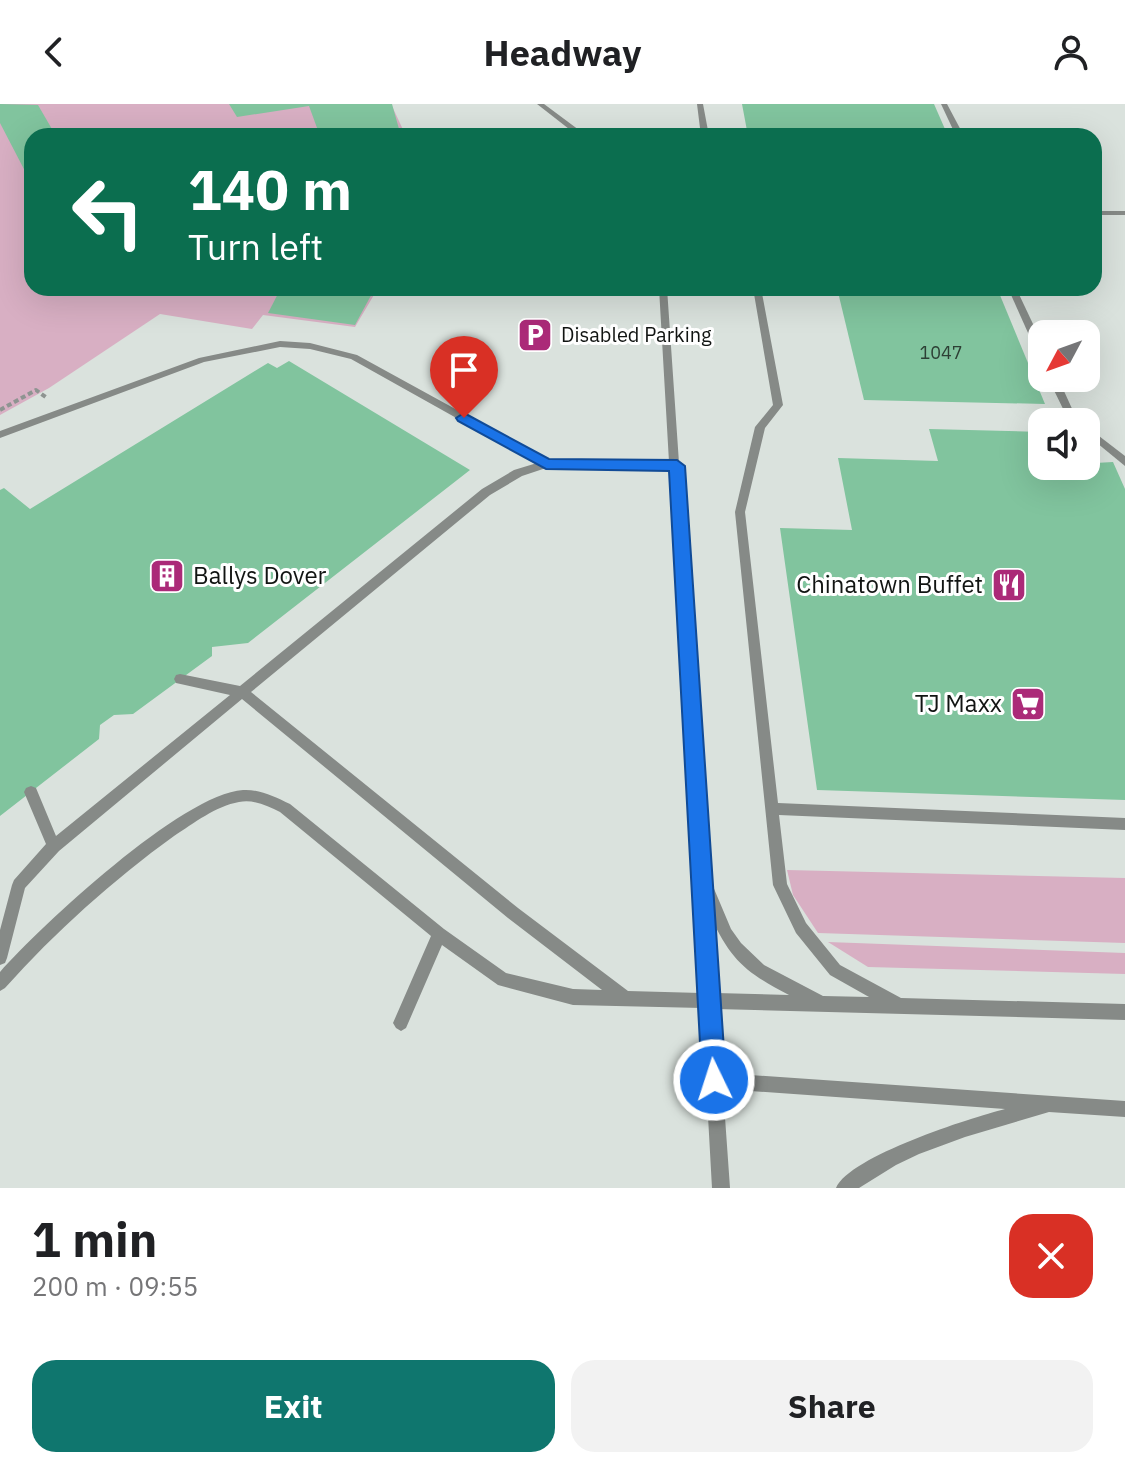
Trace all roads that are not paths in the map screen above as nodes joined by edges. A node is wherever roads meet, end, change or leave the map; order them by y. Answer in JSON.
{"nodes":[{"id":1,"x":540,"y":104,"type":"edge"},
{"id":2,"x":700,"y":104,"type":"edge"},
{"id":3,"x":944,"y":104,"type":"edge"},
{"id":4,"x":572,"y":128,"type":"edge"},
{"id":5,"x":704,"y":128,"type":"edge"},
{"id":6,"x":956,"y":128,"type":"edge"},
{"id":7,"x":1102,"y":213,"type":"edge"},
{"id":8,"x":1125,"y":213,"type":"edge"},
{"id":9,"x":664,"y":296,"type":"edge"},
{"id":10,"x":758,"y":296,"type":"edge"},
{"id":11,"x":1016,"y":296,"type":"edge"},
{"id":12,"x":1028,"y":323,"type":"edge"},
{"id":13,"x":0,"y":435,"type":"edge"},
{"id":14,"x":1100,"y":441,"type":"edge"},
{"id":15,"x":1125,"y":462,"type":"edge"},
{"id":16,"x":546,"y":464,"type":"junction"},
{"id":17,"x":677,"y":466,"type":"junction"},
{"id":18,"x":180,"y":679,"type":"dead end"},
{"id":19,"x":242,"y":692,"type":"junction"},
{"id":20,"x":31,"y":792,"type":"dead end"},
{"id":21,"x":771,"y":809,"type":"junction"},
{"id":22,"x":1125,"y":824,"type":"edge"},
{"id":23,"x":54,"y":846,"type":"junction"},
{"id":24,"x":701,"y":875,"type":"junction"},
{"id":25,"x":439,"y":934,"type":"junction"},
{"id":26,"x":0,"y":958,"type":"edge"},
{"id":27,"x":0,"y":983,"type":"edge"},
{"id":28,"x":625,"y":998,"type":"junction"},
{"id":29,"x":709,"y":1000,"type":"junction"},
{"id":30,"x":823,"y":1004,"type":"junction"},
{"id":31,"x":898,"y":1005,"type":"junction"},
{"id":32,"x":1125,"y":1012,"type":"edge"},
{"id":33,"x":401,"y":1023,"type":"dead end"},
{"id":34,"x":714,"y":1080,"type":"junction"},
{"id":35,"x":1050,"y":1104,"type":"junction"},
{"id":36,"x":1125,"y":1109,"type":"edge"},
{"id":37,"x":721,"y":1188,"type":"edge"},
{"id":38,"x":845,"y":1188,"type":"edge"}],
"edges":[{"from":1,"to":4,"type":"lane"},
{"from":2,"to":5,"type":"lane"},
{"from":3,"to":6,"type":"lane"},
{"from":7,"to":8,"type":"lane"},
{"from":9,"to":17,"type":"lane"},
{"from":10,"to":21,"type":"lane"},
{"from":11,"to":12,"type":"lane"},
{"from":13,"to":16,"type":"lane"},
{"from":14,"to":15,"type":"lane"},
{"from":16,"to":17,"type":"lane"},
{"from":16,"to":19,"type":"lane"},
{"from":17,"to":24,"type":"lane"},
{"from":18,"to":19,"type":"lane"},
{"from":19,"to":23,"type":"lane"},
{"from":19,"to":28,"type":"lane"},
{"from":20,"to":23,"type":"lane"},
{"from":21,"to":22,"type":"lane"},
{"from":21,"to":31,"type":"lane"},
{"from":23,"to":26,"type":"lane"},
{"from":24,"to":29,"type":"lane"},
{"from":24,"to":30,"type":"lane"},
{"from":25,"to":27,"type":"lane"},
{"from":25,"to":28,"type":"lane"},
{"from":25,"to":33,"type":"lane"},
{"from":28,"to":29,"type":"lane"},
{"from":29,"to":30,"type":"lane"},
{"from":29,"to":34,"type":"lane"},
{"from":30,"to":31,"type":"lane"},
{"from":31,"to":32,"type":"lane"},
{"from":34,"to":35,"type":"lane"},
{"from":34,"to":37,"type":"lane"},
{"from":35,"to":36,"type":"lane"},
{"from":35,"to":38,"type":"lane"}]}
